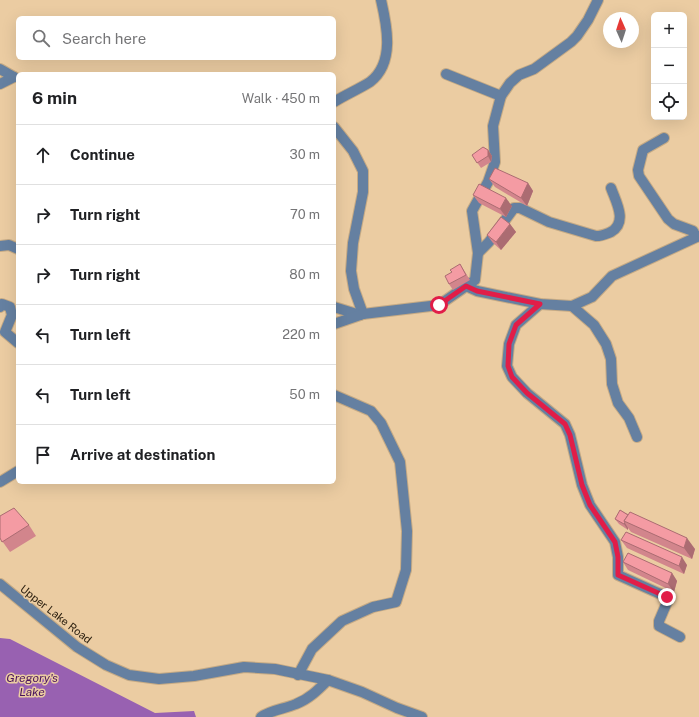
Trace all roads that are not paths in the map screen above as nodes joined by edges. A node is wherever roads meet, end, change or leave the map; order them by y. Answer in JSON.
{"nodes":[{"id":1,"x":381,"y":0,"type":"edge"},
{"id":2,"x":598,"y":0,"type":"edge"},
{"id":3,"x":0,"y":69,"type":"edge"},
{"id":4,"x":446,"y":74,"type":"dead end"},
{"id":5,"x":0,"y":84,"type":"edge"},
{"id":6,"x":501,"y":96,"type":"junction"},
{"id":7,"x":336,"y":101,"type":"edge"},
{"id":8,"x":336,"y":130,"type":"edge"},
{"id":9,"x":664,"y":138,"type":"dead end"},
{"id":10,"x":611,"y":188,"type":"dead end"},
{"id":11,"x":698,"y":236,"type":"edge"},
{"id":12,"x":0,"y":246,"type":"edge"},
{"id":13,"x":16,"y":248,"type":"edge"},
{"id":14,"x":478,"y":253,"type":"junction"},
{"id":15,"x":466,"y":286,"type":"junction"},
{"id":16,"x":540,"y":304,"type":"junction"},
{"id":17,"x":572,"y":306,"type":"junction"},
{"id":18,"x":0,"y":307,"type":"edge"},
{"id":19,"x":336,"y":308,"type":"edge"},
{"id":20,"x":362,"y":315,"type":"junction"},
{"id":21,"x":336,"y":323,"type":"edge"},
{"id":22,"x":16,"y":341,"type":"edge"},
{"id":23,"x":336,"y":395,"type":"edge"},
{"id":24,"x":637,"y":437,"type":"dead end"},
{"id":25,"x":16,"y":472,"type":"edge"},
{"id":26,"x":0,"y":482,"type":"edge"},
{"id":27,"x":0,"y":584,"type":"edge"},
{"id":28,"x":680,"y":637,"type":"dead end"},
{"id":29,"x":298,"y":674,"type":"junction"},
{"id":30,"x":328,"y":680,"type":"junction"},
{"id":31,"x":261,"y":717,"type":"edge"},
{"id":32,"x":422,"y":717,"type":"edge"}],
"edges":[{"from":1,"to":7,"type":"street"},
{"from":2,"to":6,"type":"street"},
{"from":3,"to":5,"type":"street"},
{"from":4,"to":6,"type":"street"},
{"from":6,"to":14,"type":"street"},
{"from":8,"to":20,"type":"street"},
{"from":9,"to":11,"type":"street"},
{"from":10,"to":14,"type":"street"},
{"from":11,"to":17,"type":"street"},
{"from":12,"to":13,"type":"street"},
{"from":14,"to":15,"type":"street"},
{"from":15,"to":16,"type":"street"},
{"from":15,"to":20,"type":"street"},
{"from":16,"to":17,"type":"street"},
{"from":16,"to":28,"type":"street"},
{"from":17,"to":24,"type":"street"},
{"from":18,"to":22,"type":"street"},
{"from":19,"to":20,"type":"street"},
{"from":20,"to":21,"type":"street"},
{"from":23,"to":29,"type":"street"},
{"from":25,"to":26,"type":"street"},
{"from":27,"to":29,"type":"street","name":"Upper Lake Road"},
{"from":29,"to":30,"type":"street","name":"Upper Lake Road"},
{"from":30,"to":31,"type":"street"},
{"from":30,"to":32,"type":"street","name":"Upper Lake Road"}]}
